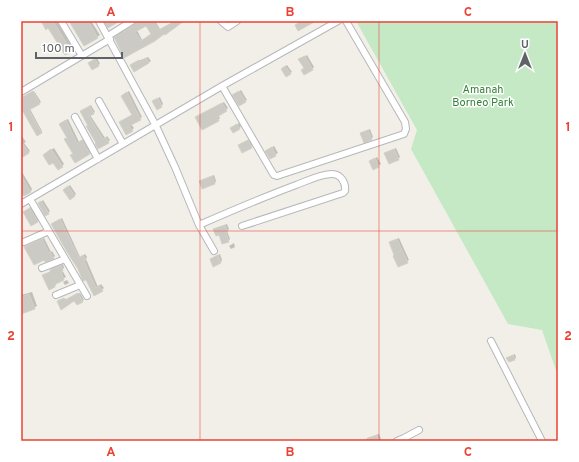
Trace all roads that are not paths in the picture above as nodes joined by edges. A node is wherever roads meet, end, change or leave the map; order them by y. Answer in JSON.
{"nodes":[{"id":1,"x":61,"y":21,"type":"edge"},
{"id":2,"x":99,"y":21,"type":"edge"},
{"id":3,"x":132,"y":21,"type":"edge"},
{"id":4,"x":222,"y":21,"type":"edge"},
{"id":5,"x":237,"y":21,"type":"edge"},
{"id":6,"x":338,"y":21,"type":"edge"},
{"id":7,"x":346,"y":21,"type":"edge"},
{"id":8,"x":109,"y":37,"type":"junction"},
{"id":9,"x":82,"y":56,"type":"junction"},
{"id":10,"x":222,"y":86,"type":"junction"},
{"id":11,"x":21,"y":92,"type":"edge"},
{"id":12,"x":99,"y":101,"type":"dead end"},
{"id":13,"x":75,"y":116,"type":"dead end"},
{"id":14,"x":156,"y":126,"type":"junction"},
{"id":15,"x":123,"y":144,"type":"junction"},
{"id":16,"x":98,"y":159,"type":"junction"},
{"id":17,"x":30,"y":199,"type":"junction"},
{"id":18,"x":21,"y":204,"type":"edge"},
{"id":19,"x":199,"y":225,"type":"junction"},
{"id":20,"x":242,"y":226,"type":"dead end"},
{"id":21,"x":49,"y":231,"type":"junction"},
{"id":22,"x":24,"y":242,"type":"dead end"},
{"id":23,"x":214,"y":252,"type":"dead end"},
{"id":24,"x":65,"y":258,"type":"junction"},
{"id":25,"x":42,"y":268,"type":"dead end"},
{"id":26,"x":80,"y":285,"type":"junction"},
{"id":27,"x":56,"y":295,"type":"dead end"},
{"id":28,"x":87,"y":296,"type":"dead end"},
{"id":29,"x":490,"y":341,"type":"dead end"},
{"id":30,"x":419,"y":430,"type":"dead end"},
{"id":31,"x":405,"y":439,"type":"edge"},
{"id":32,"x":397,"y":441,"type":"edge"},
{"id":33,"x":542,"y":441,"type":"edge"}],
"edges":[{"from":1,"to":9,"type":"street"},
{"from":2,"to":8,"type":"street"},
{"from":3,"to":8,"type":"street"},
{"from":4,"to":5,"type":"street"},
{"from":6,"to":10,"type":"street"},
{"from":7,"to":10,"type":"street"},
{"from":8,"to":9,"type":"street"},
{"from":8,"to":14,"type":"street"},
{"from":9,"to":11,"type":"street"},
{"from":10,"to":14,"type":"street"},
{"from":12,"to":15,"type":"street"},
{"from":13,"to":16,"type":"street"},
{"from":14,"to":15,"type":"street"},
{"from":14,"to":19,"type":"street"},
{"from":15,"to":16,"type":"street"},
{"from":16,"to":17,"type":"street"},
{"from":17,"to":18,"type":"street"},
{"from":17,"to":21,"type":"street"},
{"from":19,"to":20,"type":"street"},
{"from":19,"to":23,"type":"street"},
{"from":21,"to":22,"type":"street"},
{"from":21,"to":24,"type":"street"},
{"from":24,"to":25,"type":"street"},
{"from":24,"to":26,"type":"street"},
{"from":26,"to":27,"type":"street"},
{"from":26,"to":28,"type":"street"},
{"from":29,"to":33,"type":"street"},
{"from":30,"to":31,"type":"street"},
{"from":31,"to":32,"type":"street"}]}
